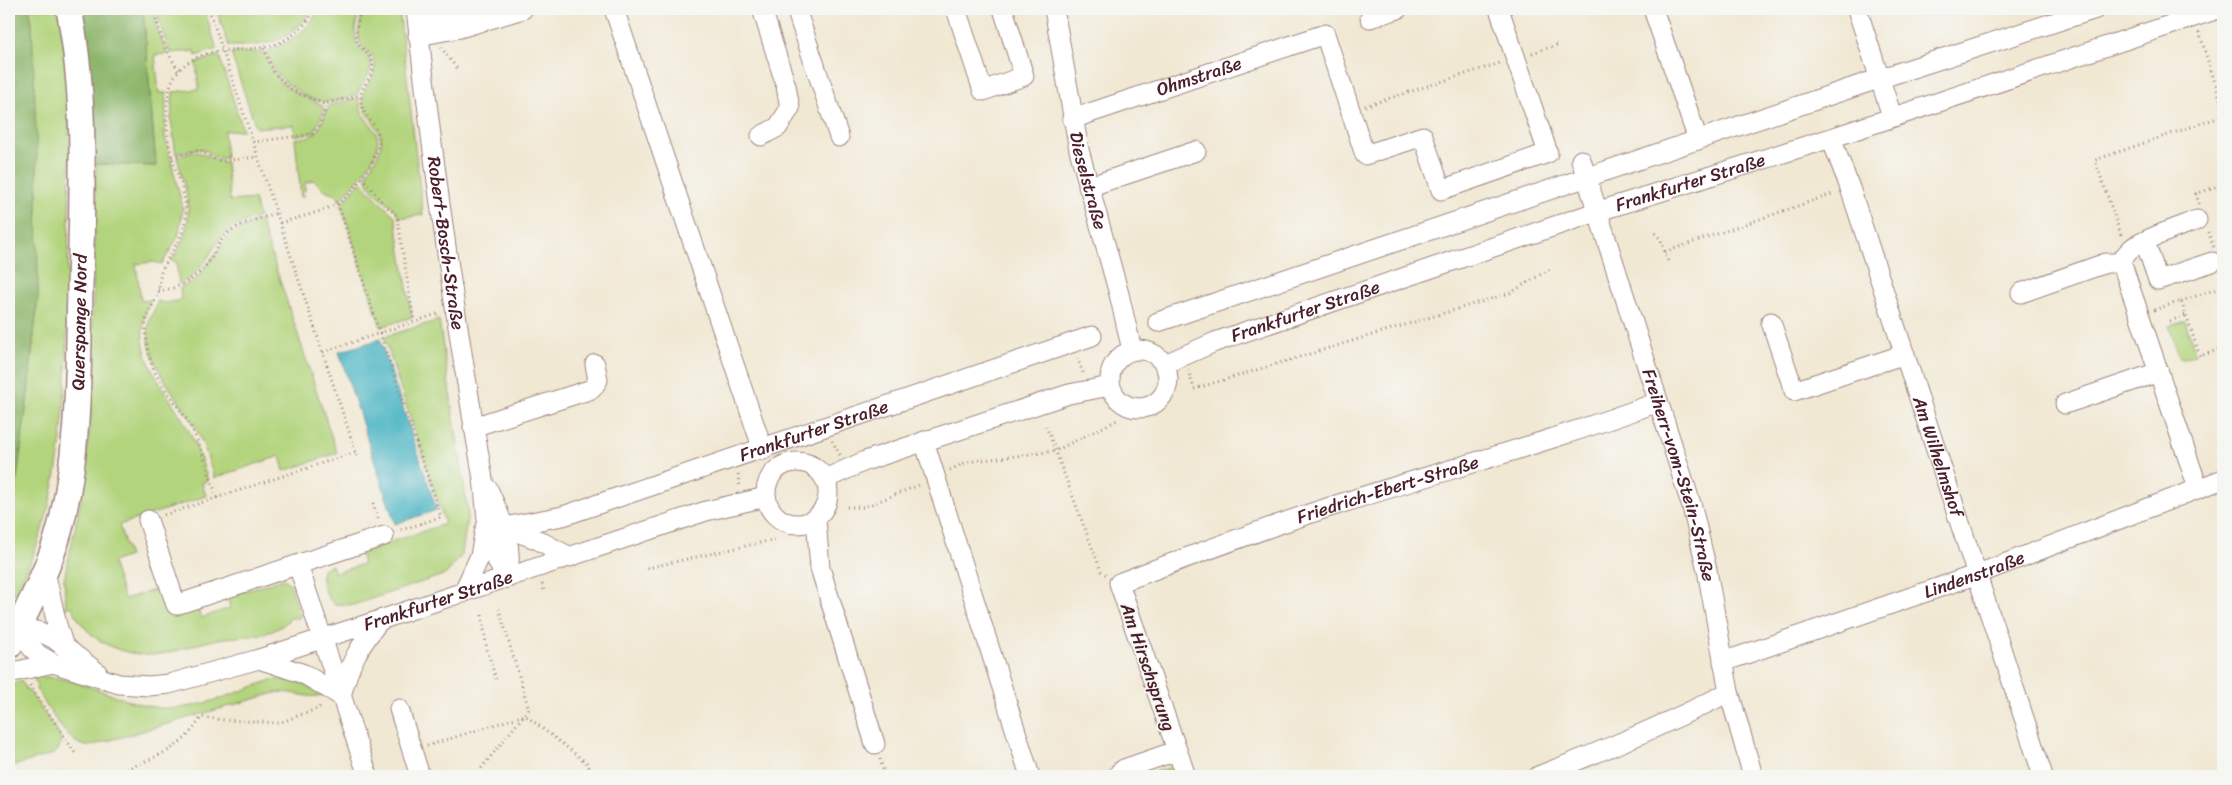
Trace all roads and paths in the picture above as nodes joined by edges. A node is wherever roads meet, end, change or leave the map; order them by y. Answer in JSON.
{"nodes":[{"id":1,"x":69,"y":9,"type":"edge"},
{"id":2,"x":156,"y":9,"type":"edge"},
{"id":3,"x":209,"y":9,"type":"edge"},
{"id":4,"x":315,"y":9,"type":"edge"},
{"id":5,"x":360,"y":9,"type":"edge"},
{"id":6,"x":614,"y":9,"type":"edge"},
{"id":7,"x":762,"y":9,"type":"edge"},
{"id":8,"x":796,"y":9,"type":"edge"},
{"id":9,"x":956,"y":9,"type":"edge"},
{"id":10,"x":1003,"y":9,"type":"edge"},
{"id":11,"x":1054,"y":9,"type":"edge"},
{"id":12,"x":1398,"y":9,"type":"edge"},
{"id":13,"x":1499,"y":9,"type":"edge"},
{"id":14,"x":1653,"y":9,"type":"edge"},
{"id":15,"x":1857,"y":9,"type":"edge"},
{"id":16,"x":2096,"y":9,"type":"edge"},
{"id":17,"x":2218,"y":9,"type":"edge"},
{"id":18,"x":507,"y":12,"type":"edge"},
{"id":19,"x":2194,"y":17,"type":"junction"},
{"id":20,"x":1370,"y":18,"type":"dead end"},
{"id":21,"x":421,"y":24,"type":"edge"},
{"id":22,"x":1560,"y":44,"type":"dead end"},
{"id":23,"x":264,"y":48,"type":"junction"},
{"id":24,"x":223,"y":50,"type":"junction"},
{"id":25,"x":1516,"y":58,"type":"junction"},
{"id":26,"x":179,"y":70,"type":"junction"},
{"id":27,"x":458,"y":70,"type":"dead end"},
{"id":28,"x":1880,"y":78,"type":"junction"},
{"id":29,"x":361,"y":96,"type":"junction"},
{"id":30,"x":327,"y":104,"type":"junction"},
{"id":31,"x":2223,"y":108,"type":"edge"},
{"id":32,"x":1350,"y":111,"type":"junction"},
{"id":33,"x":1892,"y":116,"type":"junction"},
{"id":34,"x":2223,"y":116,"type":"edge"},
{"id":35,"x":1072,"y":119,"type":"junction"},
{"id":36,"x":761,"y":136,"type":"dead end"},
{"id":37,"x":839,"y":137,"type":"dead end"},
{"id":38,"x":1831,"y":138,"type":"junction"},
{"id":39,"x":1698,"y":140,"type":"junction"},
{"id":40,"x":253,"y":142,"type":"junction"},
{"id":41,"x":1196,"y":152,"type":"dead end"},
{"id":42,"x":172,"y":157,"type":"junction"},
{"id":43,"x":258,"y":157,"type":"junction"},
{"id":44,"x":1583,"y":169,"type":"junction"},
{"id":45,"x":362,"y":177,"type":"junction"},
{"id":46,"x":1088,"y":188,"type":"junction"},
{"id":47,"x":1850,"y":188,"type":"junction"},
{"id":48,"x":338,"y":204,"type":"junction"},
{"id":49,"x":1596,"y":212,"type":"junction"},
{"id":50,"x":277,"y":213,"type":"junction"},
{"id":51,"x":2197,"y":220,"type":"dead end"},
{"id":52,"x":280,"y":223,"type":"junction"},
{"id":53,"x":1654,"y":232,"type":"dead end"},
{"id":54,"x":2145,"y":242,"type":"junction"},
{"id":55,"x":1665,"y":252,"type":"junction"},
{"id":56,"x":2123,"y":258,"type":"junction"},
{"id":57,"x":1668,"y":261,"type":"dead end"},
{"id":58,"x":2212,"y":262,"type":"dead end"},
{"id":59,"x":1550,"y":268,"type":"dead end"},
{"id":60,"x":2223,"y":286,"type":"edge"},
{"id":61,"x":158,"y":290,"type":"junction"},
{"id":62,"x":2021,"y":293,"type":"dead end"},
{"id":63,"x":2181,"y":301,"type":"junction"},
{"id":64,"x":455,"y":308,"type":"junction"},
{"id":65,"x":2140,"y":315,"type":"junction"},
{"id":66,"x":2186,"y":316,"type":"junction"},
{"id":67,"x":2170,"y":321,"type":"dead end"},
{"id":68,"x":414,"y":322,"type":"junction"},
{"id":69,"x":1158,"y":322,"type":"dead end"},
{"id":70,"x":1771,"y":322,"type":"dead end"},
{"id":71,"x":380,"y":333,"type":"junction"},
{"id":72,"x":1092,"y":336,"type":"dead end"},
{"id":73,"x":2223,"y":348,"type":"edge"},
{"id":74,"x":1132,"y":350,"type":"junction"},
{"id":75,"x":323,"y":352,"type":"junction"},
{"id":76,"x":1905,"y":354,"type":"junction"},
{"id":77,"x":595,"y":364,"type":"dead end"},
{"id":78,"x":1165,"y":364,"type":"junction"},
{"id":79,"x":2159,"y":372,"type":"junction"},
{"id":80,"x":1110,"y":386,"type":"junction"},
{"id":81,"x":1194,"y":389,"type":"dead end"},
{"id":82,"x":1658,"y":402,"type":"junction"},
{"id":83,"x":2065,"y":404,"type":"dead end"},
{"id":84,"x":1117,"y":420,"type":"dead end"},
{"id":85,"x":1046,"y":426,"type":"dead end"},
{"id":86,"x":473,"y":427,"type":"junction"},
{"id":87,"x":924,"y":441,"type":"junction"},
{"id":88,"x":763,"y":450,"type":"junction"},
{"id":89,"x":1055,"y":451,"type":"junction"},
{"id":90,"x":966,"y":457,"type":"dead end"},
{"id":91,"x":967,"y":462,"type":"dead end"},
{"id":92,"x":825,"y":479,"type":"junction"},
{"id":93,"x":2223,"y":479,"type":"edge"},
{"id":94,"x":2198,"y":488,"type":"junction"},
{"id":95,"x":766,"y":497,"type":"junction"},
{"id":96,"x":217,"y":498,"type":"junction"},
{"id":97,"x":816,"y":519,"type":"junction"},
{"id":98,"x":148,"y":520,"type":"joint"},
{"id":99,"x":795,"y":525,"type":"junction"},
{"id":100,"x":495,"y":526,"type":"junction"},
{"id":101,"x":384,"y":536,"type":"joint"},
{"id":102,"x":777,"y":539,"type":"dead end"},
{"id":103,"x":570,"y":557,"type":"junction"},
{"id":104,"x":298,"y":565,"type":"junction"},
{"id":105,"x":647,"y":568,"type":"dead end"},
{"id":106,"x":820,"y":568,"type":"junction"},
{"id":107,"x":45,"y":571,"type":"junction"},
{"id":108,"x":1978,"y":574,"type":"junction"},
{"id":109,"x":507,"y":578,"type":"junction"},
{"id":110,"x":1120,"y":583,"type":"junction"},
{"id":111,"x":463,"y":593,"type":"junction"},
{"id":112,"x":499,"y":609,"type":"dead end"},
{"id":113,"x":482,"y":614,"type":"dead end"},
{"id":114,"x":380,"y":620,"type":"junction"},
{"id":115,"x":14,"y":636,"type":"edge"},
{"id":116,"x":322,"y":639,"type":"junction"},
{"id":117,"x":64,"y":647,"type":"junction"},
{"id":118,"x":260,"y":659,"type":"junction"},
{"id":119,"x":1724,"y":662,"type":"junction"},
{"id":120,"x":53,"y":663,"type":"junction"},
{"id":121,"x":9,"y":673,"type":"edge"},
{"id":122,"x":496,"y":679,"type":"dead end"},
{"id":123,"x":27,"y":680,"type":"dead end"},
{"id":124,"x":108,"y":680,"type":"junction"},
{"id":125,"x":1729,"y":692,"type":"junction"},
{"id":126,"x":341,"y":696,"type":"junction"},
{"id":127,"x":322,"y":703,"type":"dead end"},
{"id":128,"x":398,"y":709,"type":"dead end"},
{"id":129,"x":525,"y":715,"type":"junction"},
{"id":130,"x":875,"y":744,"type":"dead end"},
{"id":131,"x":412,"y":751,"type":"junction"},
{"id":132,"x":1176,"y":751,"type":"junction"},
{"id":133,"x":75,"y":753,"type":"dead end"},
{"id":134,"x":591,"y":775,"type":"edge"},
{"id":135,"x":113,"y":776,"type":"edge"},
{"id":136,"x":368,"y":776,"type":"edge"},
{"id":137,"x":420,"y":776,"type":"edge"},
{"id":138,"x":475,"y":776,"type":"edge"},
{"id":139,"x":596,"y":776,"type":"edge"},
{"id":140,"x":1030,"y":776,"type":"edge"},
{"id":141,"x":1120,"y":776,"type":"edge"},
{"id":142,"x":1186,"y":776,"type":"edge"},
{"id":143,"x":1538,"y":776,"type":"edge"},
{"id":144,"x":1754,"y":776,"type":"edge"},
{"id":145,"x":2043,"y":776,"type":"edge"}],
"edges":[{"from":1,"to":107,"type":"main road","name":"Querspange Nord"},
{"from":2,"to":26,"type":"path"},
{"from":3,"to":24,"type":"path"},
{"from":4,"to":23,"type":"path"},
{"from":5,"to":29,"type":"path"},
{"from":6,"to":88,"type":"street"},
{"from":7,"to":36,"type":"street"},
{"from":8,"to":37,"type":"street"},
{"from":9,"to":10,"type":"street"},
{"from":11,"to":35,"type":"street","name":"Dieselstraße"},
{"from":12,"to":20,"type":"street"},
{"from":13,"to":25,"type":"street"},
{"from":14,"to":39,"type":"street"},
{"from":15,"to":28,"type":"street"},
{"from":16,"to":28,"type":"street","name":"Frankfurter Straße"},
{"from":17,"to":19,"type":"street","name":"Frankfurter Straße"},
{"from":18,"to":21,"type":"street"},
{"from":19,"to":31,"type":"path"},
{"from":19,"to":33,"type":"street","name":"Frankfurter Straße"},
{"from":21,"to":27,"type":"path"},
{"from":21,"to":64,"type":"street","name":"Robert-Bosch-Straße"},
{"from":22,"to":25,"type":"path"},
{"from":23,"to":24,"type":"path"},
{"from":23,"to":30,"type":"path"},
{"from":24,"to":26,"type":"path"},
{"from":24,"to":40,"type":"path"},
{"from":25,"to":32,"type":"path"},
{"from":25,"to":32,"type":"street"},
{"from":26,"to":42,"type":"path"},
{"from":28,"to":33,"type":"street"},
{"from":28,"to":39,"type":"street","name":"Frankfurter Straße"},
{"from":29,"to":30,"type":"path"},
{"from":29,"to":45,"type":"path"},
{"from":30,"to":40,"type":"path"},
{"from":32,"to":35,"type":"street","name":"Ohmstraße"},
{"from":33,"to":38,"type":"street","name":"Frankfurter Straße"},
{"from":34,"to":56,"type":"path"},
{"from":35,"to":46,"type":"street","name":"Dieselstraße"},
{"from":38,"to":47,"type":"street","name":"Am Wilhelmshof"},
{"from":38,"to":49,"type":"street","name":"Frankfurter Straße"},
{"from":39,"to":44,"type":"street","name":"Frankfurter Straße"},
{"from":40,"to":43,"type":"path"},
{"from":41,"to":46,"type":"street"},
{"from":42,"to":43,"type":"path"},
{"from":42,"to":61,"type":"path"},
{"from":43,"to":50,"type":"path"},
{"from":44,"to":49,"type":"street","name":"Freiherr-vom-Stein-Straße"},
{"from":44,"to":69,"type":"street","name":"Frankfurter Straße"},
{"from":45,"to":48,"type":"path"},
{"from":45,"to":68,"type":"path"},
{"from":46,"to":74,"type":"street","name":"Dieselstraße"},
{"from":47,"to":55,"type":"path"},
{"from":47,"to":76,"type":"street","name":"Am Wilhelmshof"},
{"from":48,"to":52,"type":"path"},
{"from":48,"to":71,"type":"path"},
{"from":49,"to":78,"type":"street","name":"Frankfurter Straße"},
{"from":49,"to":82,"type":"street","name":"Freiherr-vom-Stein-Straße"},
{"from":50,"to":52,"type":"path"},
{"from":50,"to":61,"type":"path"},
{"from":51,"to":54,"type":"street"},
{"from":52,"to":75,"type":"path"},
{"from":53,"to":55,"type":"path"},
{"from":54,"to":56,"type":"street"},
{"from":54,"to":58,"type":"street"},
{"from":55,"to":57,"type":"path"},
{"from":56,"to":62,"type":"street"},
{"from":56,"to":65,"type":"street"},
{"from":59,"to":81,"type":"path"},
{"from":60,"to":63,"type":"path"},
{"from":61,"to":96,"type":"path"},
{"from":63,"to":65,"type":"path"},
{"from":63,"to":66,"type":"path"},
{"from":64,"to":68,"type":"path"},
{"from":64,"to":86,"type":"street","name":"Robert-Bosch-Straße"},
{"from":65,"to":79,"type":"street"},
{"from":66,"to":67,"type":"path"},
{"from":66,"to":73,"type":"path"},
{"from":68,"to":71,"type":"path"},
{"from":70,"to":76,"type":"street"},
{"from":71,"to":75,"type":"path"},
{"from":71,"to":101,"type":"path"},
{"from":72,"to":88,"type":"street","name":"Frankfurter Straße"},
{"from":74,"to":78,"type":"street"},
{"from":74,"to":80,"type":"street"},
{"from":75,"to":96,"type":"path"},
{"from":76,"to":108,"type":"street","name":"Am Wilhelmshof"},
{"from":77,"to":86,"type":"street"},
{"from":78,"to":80,"type":"street"},
{"from":79,"to":83,"type":"street"},
{"from":79,"to":94,"type":"street"},
{"from":80,"to":87,"type":"street"},
{"from":82,"to":110,"type":"street","name":"Friedrich-Ebert-Straße"},
{"from":82,"to":119,"type":"street","name":"Freiherr-vom-Stein-Straße"},
{"from":84,"to":89,"type":"path"},
{"from":85,"to":89,"type":"path"},
{"from":86,"to":100,"type":"street","name":"Robert-Bosch-Straße"},
{"from":87,"to":92,"type":"street"},
{"from":87,"to":140,"type":"street"},
{"from":88,"to":100,"type":"street","name":"Frankfurter Straße"},
{"from":89,"to":110,"type":"path"},
{"from":90,"to":91,"type":"path"},
{"from":92,"to":95,"type":"street"},
{"from":92,"to":97,"type":"street"},
{"from":93,"to":94,"type":"street","name":"Lindenstraße"},
{"from":94,"to":108,"type":"street","name":"Lindenstraße"},
{"from":95,"to":99,"type":"street"},
{"from":95,"to":103,"type":"street","name":"Frankfurter Straße"},
{"from":96,"to":98,"type":"path"},
{"from":97,"to":99,"type":"street"},
{"from":97,"to":106,"type":"street"},
{"from":98,"to":104,"type":"street"},
{"from":99,"to":106,"type":"street"},
{"from":100,"to":103,"type":"street"},
{"from":100,"to":109,"type":"street","name":"Robert-Bosch-Straße"},
{"from":100,"to":111,"type":"street"},
{"from":101,"to":104,"type":"street"},
{"from":102,"to":105,"type":"path"},
{"from":103,"to":109,"type":"street","name":"Frankfurter Straße"},
{"from":104,"to":116,"type":"street"},
{"from":106,"to":130,"type":"street"},
{"from":107,"to":115,"type":"main road","name":"Querspange Nord"},
{"from":107,"to":117,"type":"street"},
{"from":108,"to":119,"type":"street","name":"Lindenstraße"},
{"from":108,"to":145,"type":"street","name":"Am Wilhelmshof"},
{"from":109,"to":111,"type":"street","name":"Frankfurter Straße"},
{"from":110,"to":132,"type":"street","name":"Am Hirschsprung"},
{"from":111,"to":114,"type":"street","name":"Frankfurter Straße"},
{"from":112,"to":129,"type":"path"},
{"from":113,"to":122,"type":"path"},
{"from":114,"to":116,"type":"street","name":"Frankfurter Straße"},
{"from":114,"to":126,"type":"street"},
{"from":115,"to":117,"type":"street","name":"Frankfurter Straße"},
{"from":115,"to":120,"type":"street","name":"Frankfurter Straße"},
{"from":116,"to":118,"type":"street","name":"Frankfurter Straße"},
{"from":116,"to":126,"type":"street"},
{"from":117,"to":124,"type":"street","name":"Frankfurter Straße"},
{"from":118,"to":124,"type":"street","name":"Frankfurter Straße"},
{"from":118,"to":126,"type":"street"},
{"from":119,"to":125,"type":"street","name":"Freiherr-vom-Stein-Straße"},
{"from":120,"to":121,"type":"street"},
{"from":120,"to":124,"type":"street","name":"Frankfurter Straße"},
{"from":123,"to":133,"type":"path"},
{"from":125,"to":143,"type":"street"},
{"from":125,"to":144,"type":"street","name":"Freiherr-vom-Stein-Straße"},
{"from":126,"to":136,"type":"street"},
{"from":127,"to":135,"type":"path"},
{"from":128,"to":131,"type":"street"},
{"from":129,"to":131,"type":"path"},
{"from":129,"to":134,"type":"path"},
{"from":129,"to":138,"type":"path"},
{"from":131,"to":137,"type":"street"},
{"from":132,"to":141,"type":"street","name":"Am Hirschsprung"},
{"from":132,"to":142,"type":"street","name":"Am Hirschsprung"},
{"from":134,"to":139,"type":"path"}]}
